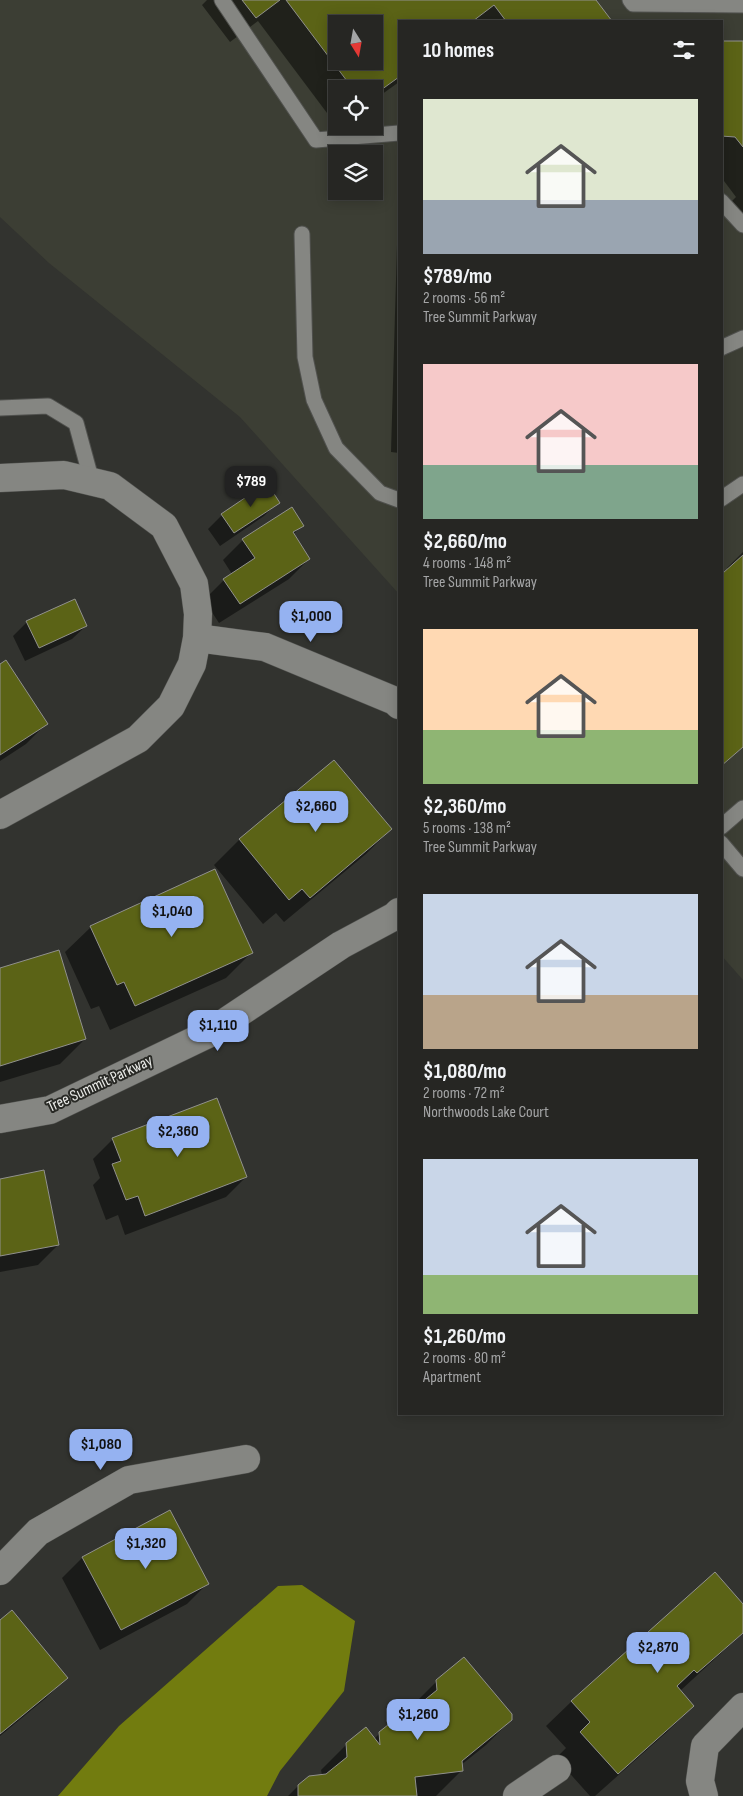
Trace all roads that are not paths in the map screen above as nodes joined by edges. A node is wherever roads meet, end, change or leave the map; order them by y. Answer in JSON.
{"nodes":[{"id":1,"x":222,"y":0,"type":"edge"},
{"id":2,"x":630,"y":0,"type":"edge"},
{"id":3,"x":743,"y":5,"type":"edge"},
{"id":4,"x":398,"y":133,"type":"edge"},
{"id":5,"x":723,"y":203,"type":"edge"},
{"id":6,"x":743,"y":225,"type":"edge"},
{"id":7,"x":302,"y":234,"type":"dead end"},
{"id":8,"x":743,"y":338,"type":"edge"},
{"id":9,"x":723,"y":347,"type":"edge"},
{"id":10,"x":0,"y":408,"type":"edge"},
{"id":11,"x":0,"y":478,"type":"edge"},
{"id":12,"x":92,"y":482,"type":"junction"},
{"id":13,"x":743,"y":484,"type":"edge"},
{"id":14,"x":723,"y":498,"type":"edge"},
{"id":15,"x":398,"y":500,"type":"edge"},
{"id":16,"x":197,"y":638,"type":"junction"},
{"id":17,"x":398,"y":704,"type":"edge"},
{"id":18,"x":743,"y":808,"type":"edge"},
{"id":19,"x":0,"y":815,"type":"edge"},
{"id":20,"x":723,"y":825,"type":"edge"},
{"id":21,"x":723,"y":845,"type":"edge"},
{"id":22,"x":743,"y":869,"type":"edge"},
{"id":23,"x":398,"y":913,"type":"edge"},
{"id":24,"x":0,"y":1119,"type":"edge"},
{"id":25,"x":246,"y":1459,"type":"dead end"},
{"id":26,"x":0,"y":1571,"type":"edge"},
{"id":27,"x":743,"y":1707,"type":"edge"},
{"id":28,"x":557,"y":1769,"type":"dead end"},
{"id":29,"x":702,"y":1788,"type":"edge"},
{"id":30,"x":517,"y":1796,"type":"edge"}],
"edges":[{"from":1,"to":4,"type":"lane"},
{"from":2,"to":3,"type":"lane"},
{"from":5,"to":6,"type":"lane"},
{"from":7,"to":15,"type":"lane"},
{"from":8,"to":9,"type":"lane"},
{"from":10,"to":12,"type":"lane"},
{"from":11,"to":12,"type":"street"},
{"from":12,"to":16,"type":"street"},
{"from":13,"to":14,"type":"lane"},
{"from":16,"to":17,"type":"street"},
{"from":16,"to":19,"type":"street"},
{"from":18,"to":20,"type":"lane"},
{"from":21,"to":22,"type":"lane"},
{"from":23,"to":24,"type":"street","name":"Tree Summit Parkway"},
{"from":25,"to":26,"type":"street"},
{"from":27,"to":29,"type":"street"},
{"from":28,"to":30,"type":"street"}]}
